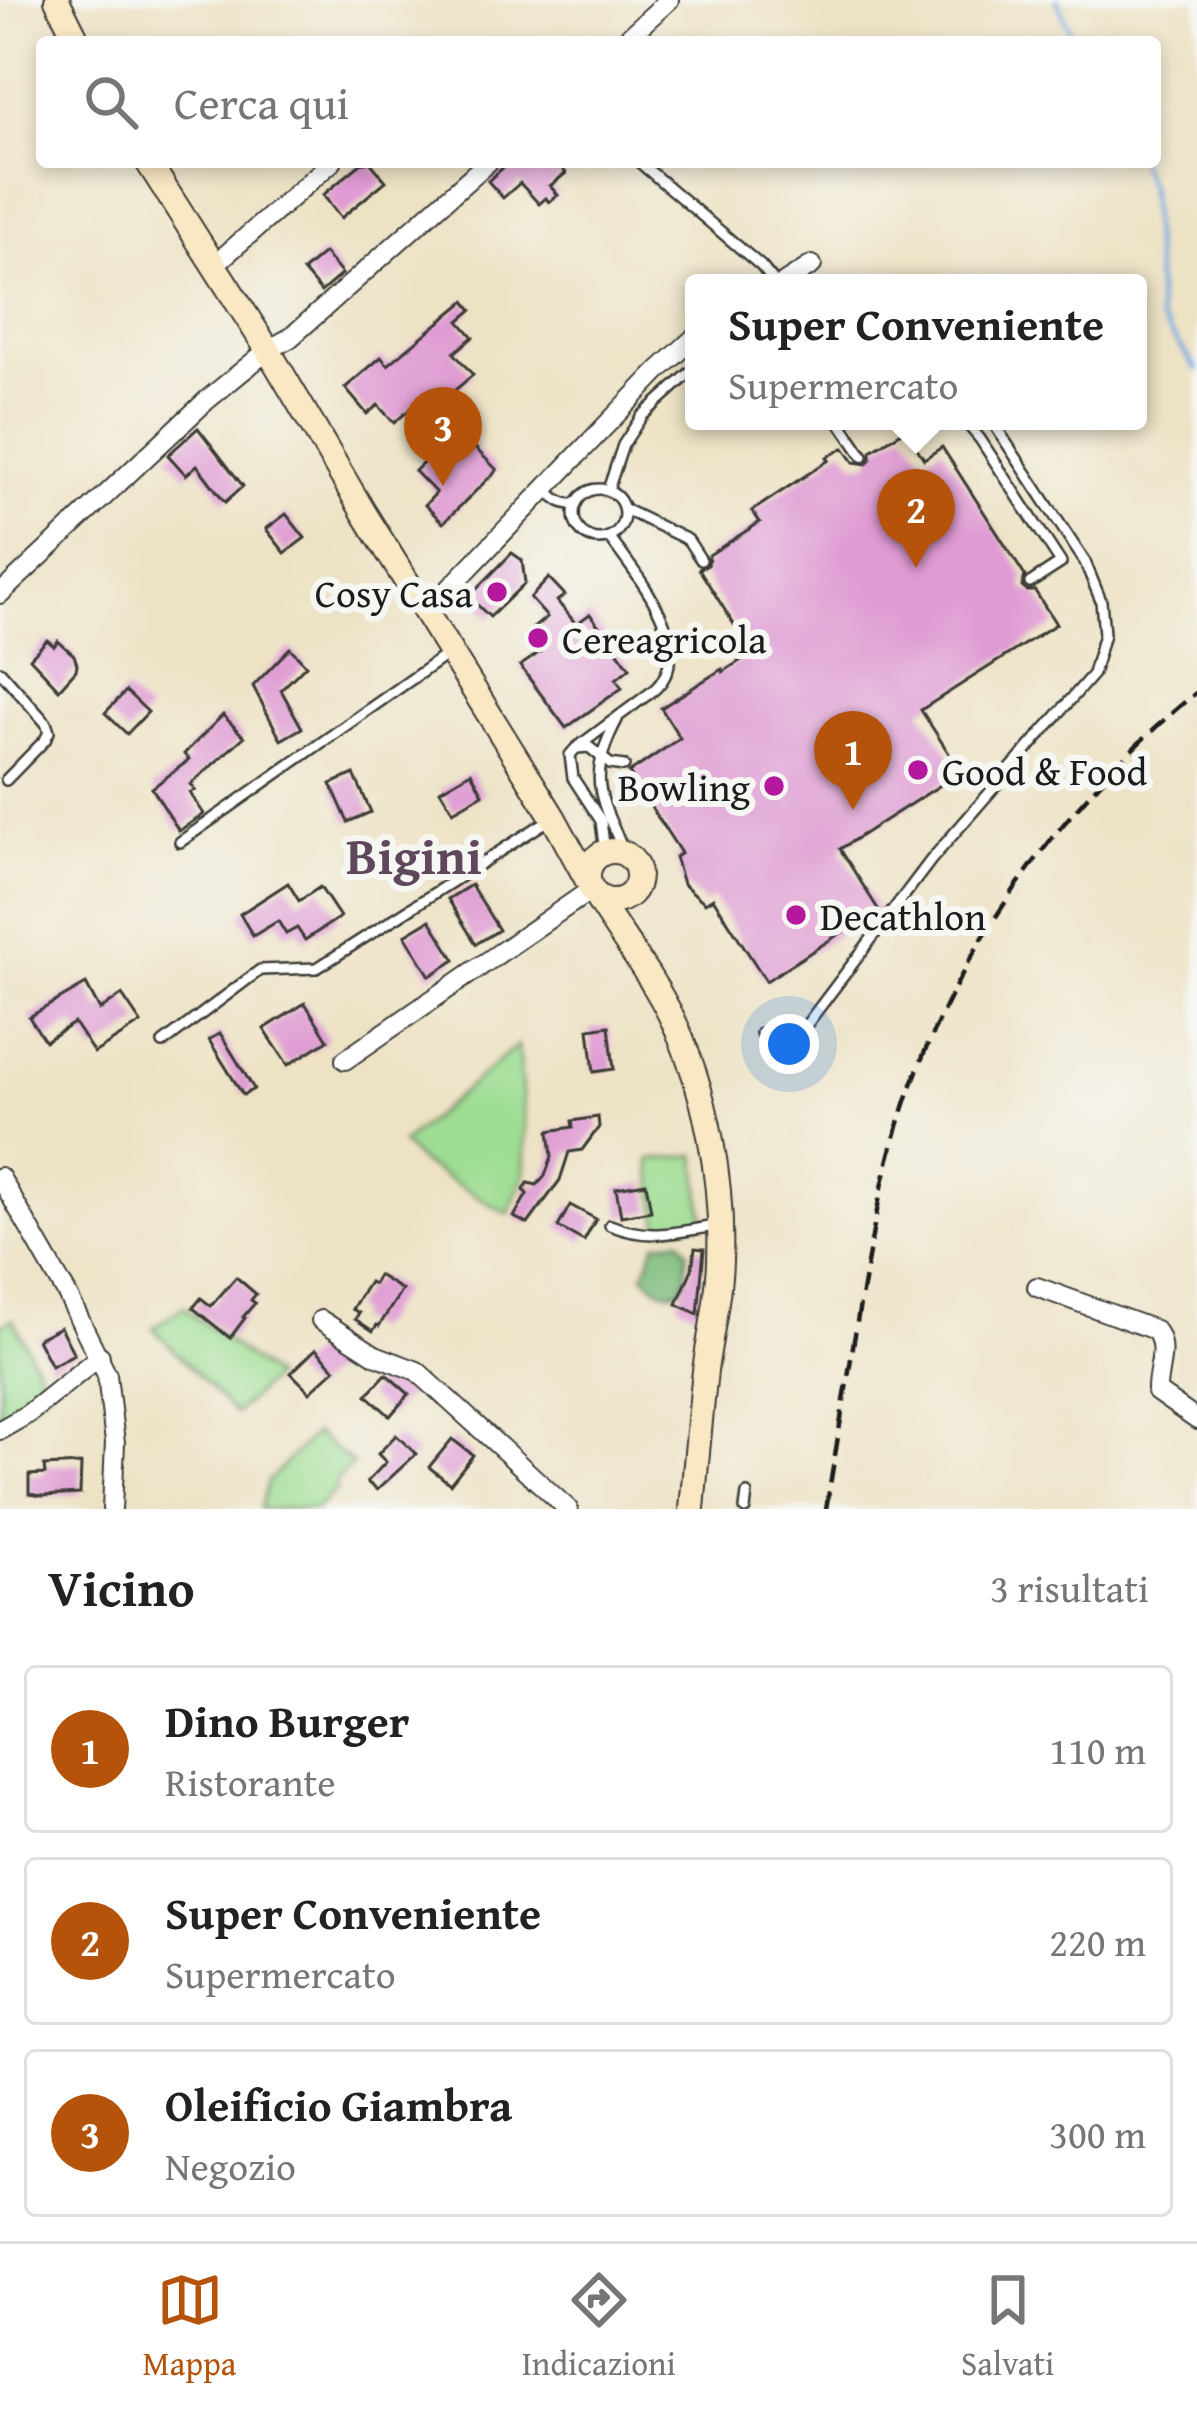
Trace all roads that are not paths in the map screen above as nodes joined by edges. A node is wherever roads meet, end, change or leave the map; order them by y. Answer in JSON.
{"nodes":[{"id":1,"x":57,"y":0,"type":"edge"},
{"id":2,"x":669,"y":0,"type":"edge"},
{"id":3,"x":75,"y":36,"type":"edge"},
{"id":4,"x":630,"y":36,"type":"edge"},
{"id":5,"x":152,"y":168,"type":"edge"},
{"id":6,"x":325,"y":168,"type":"edge"},
{"id":7,"x":481,"y":168,"type":"edge"},
{"id":8,"x":646,"y":168,"type":"edge"},
{"id":9,"x":812,"y":265,"type":"dead end"},
{"id":10,"x":213,"y":266,"type":"junction"},
{"id":11,"x":769,"y":274,"type":"edge"},
{"id":12,"x":796,"y":274,"type":"edge"},
{"id":13,"x":685,"y":347,"type":"edge"},
{"id":14,"x":268,"y":350,"type":"junction"},
{"id":15,"x":685,"y":377,"type":"edge"},
{"id":16,"x":845,"y":430,"type":"edge"},
{"id":17,"x":972,"y":430,"type":"edge"},
{"id":18,"x":998,"y":430,"type":"edge"},
{"id":19,"x":863,"y":456,"type":"dead end"},
{"id":20,"x":544,"y":487,"type":"junction"},
{"id":21,"x":608,"y":490,"type":"junction"},
{"id":22,"x":576,"y":504,"type":"junction"},
{"id":23,"x":624,"y":509,"type":"junction"},
{"id":24,"x":609,"y":537,"type":"junction"},
{"id":25,"x":700,"y":560,"type":"dead end"},
{"id":26,"x":1030,"y":584,"type":"dead end"},
{"id":27,"x":0,"y":594,"type":"edge"},
{"id":28,"x":426,"y":613,"type":"junction"},
{"id":29,"x":450,"y":652,"type":"junction"},
{"id":30,"x":0,"y":670,"type":"edge"},
{"id":31,"x":617,"y":718,"type":"junction"},
{"id":32,"x":576,"y":748,"type":"junction"},
{"id":33,"x":599,"y":755,"type":"junction"},
{"id":34,"x":624,"y":766,"type":"dead end"},
{"id":35,"x":7,"y":780,"type":"dead end"},
{"id":36,"x":553,"y":817,"type":"junction"},
{"id":37,"x":179,"y":842,"type":"dead end"},
{"id":38,"x":611,"y":853,"type":"junction"},
{"id":39,"x":591,"y":888,"type":"junction"},
{"id":40,"x":633,"y":890,"type":"junction"},
{"id":41,"x":646,"y":971,"type":"junction"},
{"id":42,"x":761,"y":1033,"type":"dead end"},
{"id":43,"x":163,"y":1043,"type":"dead end"},
{"id":44,"x":345,"y":1060,"type":"dead end"},
{"id":45,"x":0,"y":1178,"type":"edge"},
{"id":46,"x":610,"y":1225,"type":"dead end"},
{"id":47,"x":721,"y":1225,"type":"junction"},
{"id":48,"x":1037,"y":1287,"type":"dead end"},
{"id":49,"x":321,"y":1320,"type":"dead end"},
{"id":50,"x":100,"y":1356,"type":"junction"},
{"id":51,"x":1197,"y":1420,"type":"edge"},
{"id":52,"x":0,"y":1430,"type":"edge"},
{"id":53,"x":748,"y":1494,"type":"dead end"},
{"id":54,"x":112,"y":1509,"type":"edge"},
{"id":55,"x":568,"y":1509,"type":"edge"},
{"id":56,"x":692,"y":1509,"type":"edge"},
{"id":57,"x":745,"y":1509,"type":"edge"}],
"edges":[{"from":1,"to":3,"type":"main road"},
{"from":2,"to":4,"type":"street"},
{"from":5,"to":10,"type":"main road"},
{"from":6,"to":10,"type":"street"},
{"from":7,"to":14,"type":"street"},
{"from":8,"to":11,"type":"lane"},
{"from":9,"to":12,"type":"street"},
{"from":10,"to":14,"type":"main road"},
{"from":13,"to":20,"type":"street"},
{"from":14,"to":27,"type":"street"},
{"from":14,"to":28,"type":"main road"},
{"from":15,"to":21,"type":"lane"},
{"from":16,"to":19,"type":"lane"},
{"from":17,"to":26,"type":"lane"},
{"from":18,"to":42,"type":"lane"},
{"from":20,"to":22,"type":"lane"},
{"from":20,"to":28,"type":"street"},
{"from":21,"to":22,"type":"lane"},
{"from":21,"to":23,"type":"lane"},
{"from":22,"to":24,"type":"lane"},
{"from":23,"to":24,"type":"lane"},
{"from":23,"to":25,"type":"lane"},
{"from":24,"to":31,"type":"lane"},
{"from":28,"to":29,"type":"main road"},
{"from":29,"to":36,"type":"main road"},
{"from":29,"to":37,"type":"lane"},
{"from":30,"to":35,"type":"lane"},
{"from":31,"to":32,"type":"lane"},
{"from":31,"to":33,"type":"lane"},
{"from":32,"to":33,"type":"lane"},
{"from":32,"to":38,"type":"lane"},
{"from":33,"to":34,"type":"lane"},
{"from":33,"to":38,"type":"lane"},
{"from":36,"to":38,"type":"main road"},
{"from":36,"to":39,"type":"main road"},
{"from":36,"to":43,"type":"lane"},
{"from":38,"to":39,"type":"main road"},
{"from":38,"to":40,"type":"main road"},
{"from":39,"to":40,"type":"main road"},
{"from":39,"to":41,"type":"main road"},
{"from":39,"to":44,"type":"street"},
{"from":40,"to":41,"type":"main road"},
{"from":41,"to":47,"type":"main road"},
{"from":45,"to":50,"type":"street"},
{"from":46,"to":47,"type":"lane"},
{"from":47,"to":56,"type":"main road"},
{"from":48,"to":51,"type":"street"},
{"from":49,"to":55,"type":"street"},
{"from":50,"to":52,"type":"street"},
{"from":50,"to":54,"type":"street"},
{"from":53,"to":57,"type":"lane"}]}
